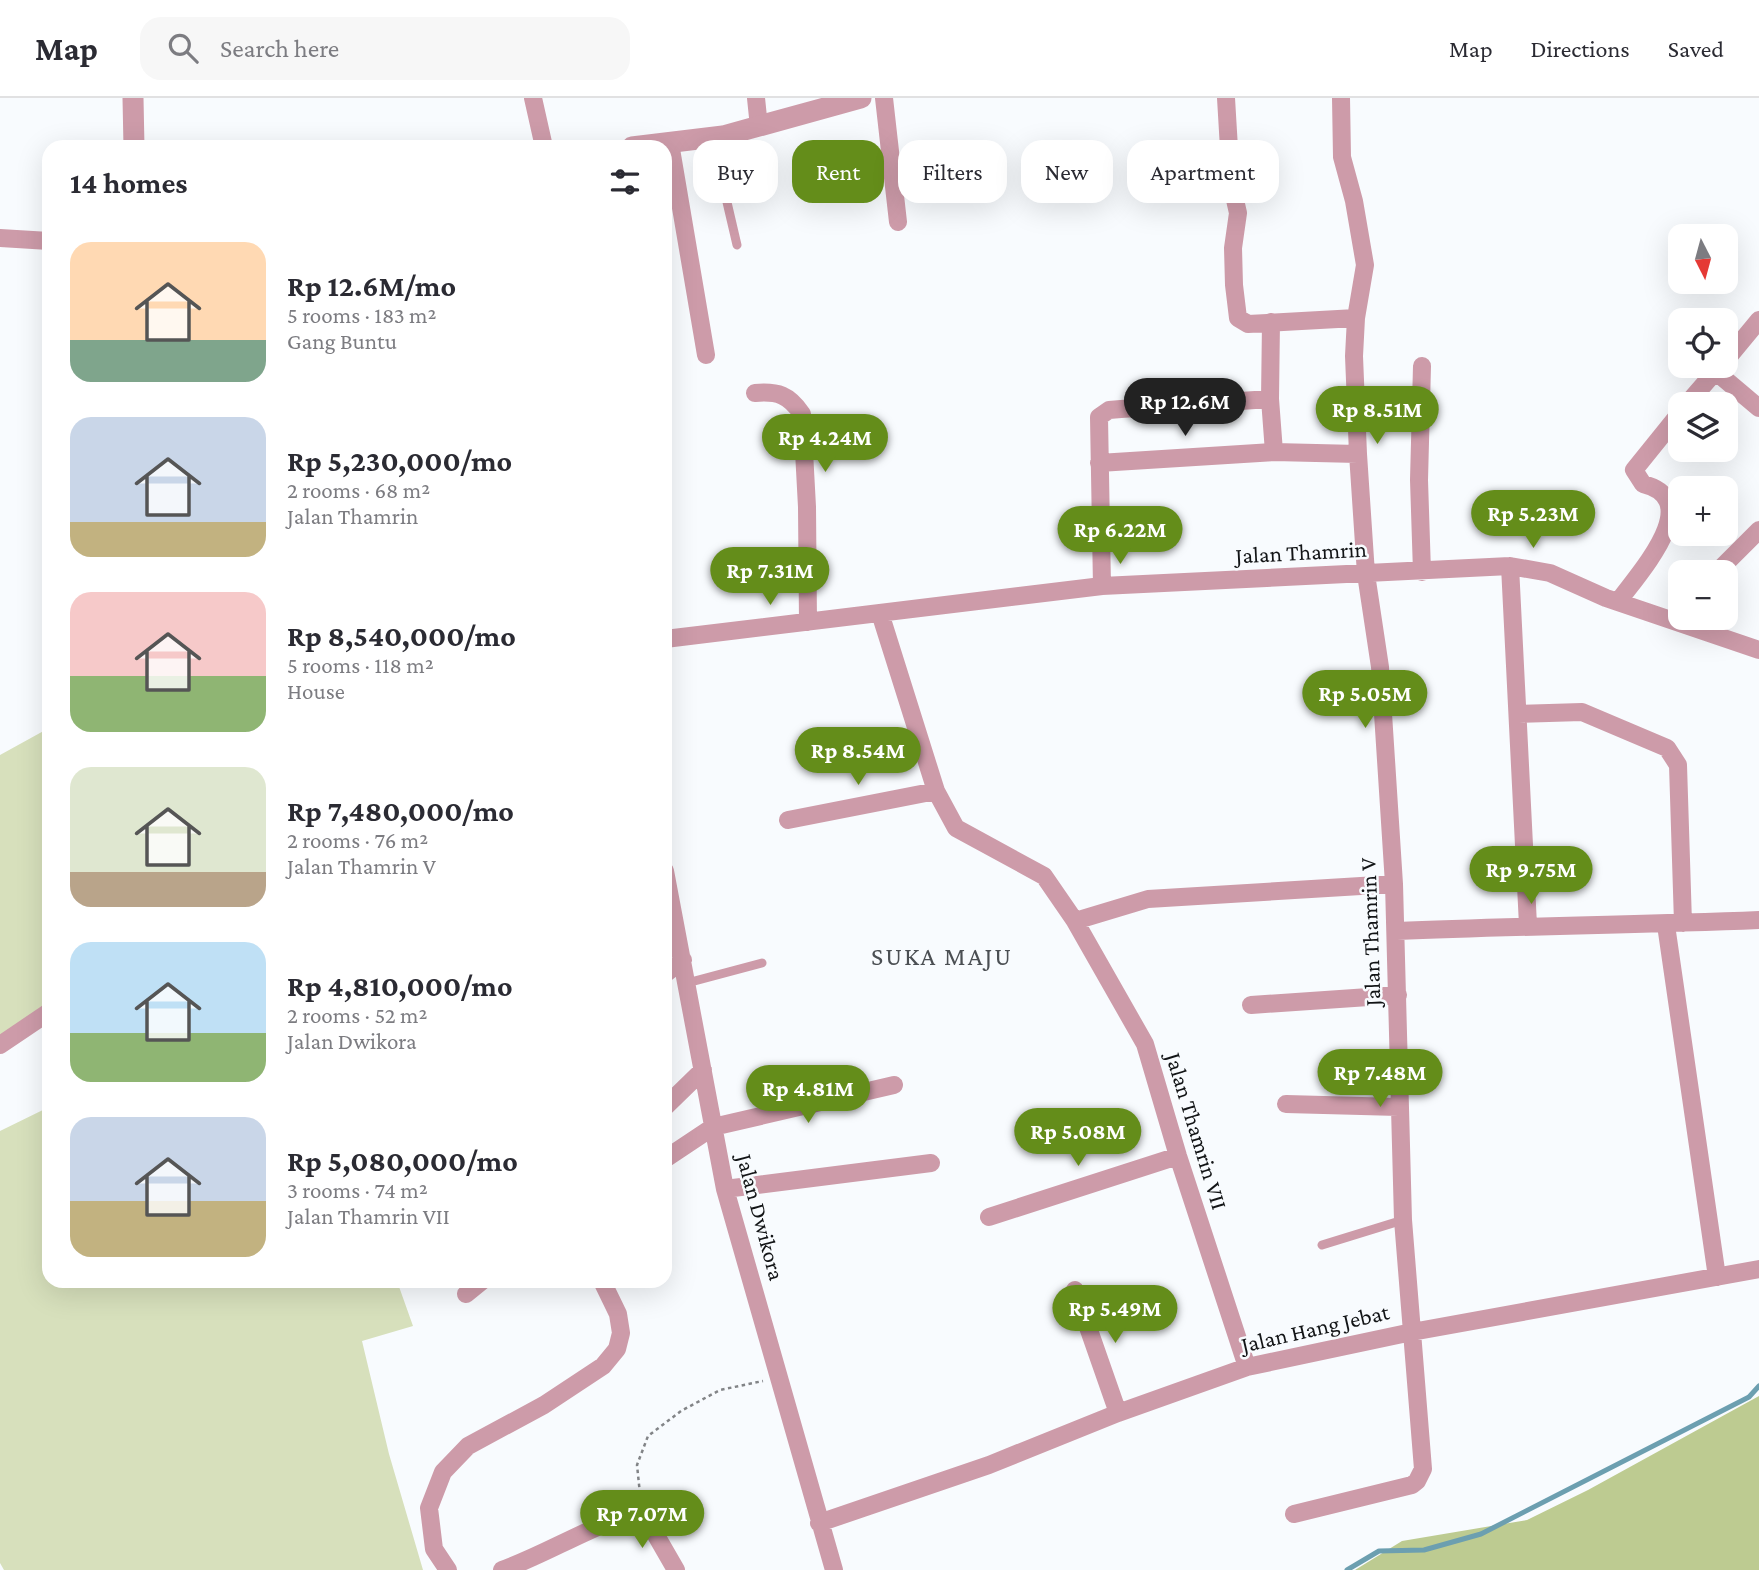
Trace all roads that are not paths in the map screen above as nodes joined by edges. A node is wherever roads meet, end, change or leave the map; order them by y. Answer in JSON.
{"nodes":[{"id":1,"x":133,"y":98,"type":"edge"},
{"id":2,"x":533,"y":98,"type":"edge"},
{"id":3,"x":756,"y":98,"type":"edge"},
{"id":4,"x":861,"y":98,"type":"edge"},
{"id":5,"x":884,"y":98,"type":"edge"},
{"id":6,"x":1226,"y":98,"type":"edge"},
{"id":7,"x":1341,"y":98,"type":"edge"},
{"id":8,"x":759,"y":127,"type":"junction"},
{"id":9,"x":712,"y":138,"type":"junction"},
{"id":10,"x":134,"y":140,"type":"edge"},
{"id":11,"x":542,"y":140,"type":"edge"},
{"id":12,"x":672,"y":143,"type":"edge"},
{"id":13,"x":672,"y":155,"type":"edge"},
{"id":14,"x":898,"y":222,"type":"dead end"},
{"id":15,"x":0,"y":238,"type":"edge"},
{"id":16,"x":42,"y":241,"type":"edge"},
{"id":17,"x":737,"y":245,"type":"dead end"},
{"id":18,"x":1356,"y":318,"type":"junction"},
{"id":19,"x":1759,"y":320,"type":"edge"},
{"id":20,"x":1271,"y":322,"type":"junction"},
{"id":21,"x":1738,"y":344,"type":"edge"},
{"id":22,"x":706,"y":355,"type":"dead end"},
{"id":23,"x":1423,"y":366,"type":"dead end"},
{"id":24,"x":1709,"y":378,"type":"edge"},
{"id":25,"x":1732,"y":378,"type":"edge"},
{"id":26,"x":1697,"y":392,"type":"edge"},
{"id":27,"x":755,"y":393,"type":"dead end"},
{"id":28,"x":1270,"y":399,"type":"junction"},
{"id":29,"x":1759,"y":408,"type":"edge"},
{"id":30,"x":1668,"y":428,"type":"edge"},
{"id":31,"x":1273,"y":452,"type":"junction"},
{"id":32,"x":1358,"y":454,"type":"junction"},
{"id":33,"x":1099,"y":463,"type":"junction"},
{"id":34,"x":1759,"y":530,"type":"edge"},
{"id":35,"x":1729,"y":560,"type":"edge"},
{"id":36,"x":1510,"y":566,"type":"junction"},
{"id":37,"x":1422,"y":572,"type":"junction"},
{"id":38,"x":1366,"y":574,"type":"junction"},
{"id":39,"x":1102,"y":586,"type":"junction"},
{"id":40,"x":1618,"y":602,"type":"junction"},
{"id":41,"x":880,"y":613,"type":"junction"},
{"id":42,"x":1668,"y":617,"type":"edge"},
{"id":43,"x":808,"y":622,"type":"junction"},
{"id":44,"x":1707,"y":630,"type":"edge"},
{"id":45,"x":672,"y":638,"type":"edge"},
{"id":46,"x":1759,"y":650,"type":"edge"},
{"id":47,"x":1519,"y":714,"type":"junction"},
{"id":48,"x":936,"y":791,"type":"junction"},
{"id":49,"x":788,"y":820,"type":"dead end"},
{"id":50,"x":1394,"y":884,"type":"junction"},
{"id":51,"x":672,"y":920,"type":"edge"},
{"id":52,"x":1075,"y":920,"type":"junction"},
{"id":53,"x":1759,"y":920,"type":"edge"},
{"id":54,"x":1674,"y":924,"type":"junction"},
{"id":55,"x":1528,"y":925,"type":"junction"},
{"id":56,"x":1397,"y":931,"type":"junction"},
{"id":57,"x":683,"y":960,"type":"junction"},
{"id":58,"x":762,"y":963,"type":"dead end"},
{"id":59,"x":672,"y":969,"type":"edge"},
{"id":60,"x":687,"y":983,"type":"junction"},
{"id":61,"x":1398,"y":995,"type":"junction"},
{"id":62,"x":1251,"y":1005,"type":"dead end"},
{"id":63,"x":42,"y":1017,"type":"edge"},
{"id":64,"x":0,"y":1045,"type":"edge"},
{"id":65,"x":703,"y":1070,"type":"junction"},
{"id":66,"x":894,"y":1085,"type":"dead end"},
{"id":67,"x":672,"y":1100,"type":"edge"},
{"id":68,"x":1286,"y":1104,"type":"dead end"},
{"id":69,"x":1399,"y":1107,"type":"junction"},
{"id":70,"x":713,"y":1127,"type":"junction"},
{"id":71,"x":672,"y":1154,"type":"edge"},
{"id":72,"x":1178,"y":1156,"type":"junction"},
{"id":73,"x":931,"y":1163,"type":"dead end"},
{"id":74,"x":725,"y":1189,"type":"junction"},
{"id":75,"x":989,"y":1217,"type":"dead end"},
{"id":76,"x":1403,"y":1220,"type":"junction"},
{"id":77,"x":1322,"y":1245,"type":"dead end"},
{"id":78,"x":1759,"y":1269,"type":"edge"},
{"id":79,"x":1717,"y":1277,"type":"junction"},
{"id":80,"x":473,"y":1288,"type":"edge"},
{"id":81,"x":605,"y":1288,"type":"edge"},
{"id":82,"x":1075,"y":1290,"type":"dead end"},
{"id":83,"x":466,"y":1294,"type":"dead end"},
{"id":84,"x":1412,"y":1332,"type":"junction"},
{"id":85,"x":1247,"y":1367,"type":"junction"},
{"id":86,"x":1118,"y":1413,"type":"junction"},
{"id":87,"x":1294,"y":1514,"type":"dead end"},
{"id":88,"x":819,"y":1523,"type":"junction"},
{"id":89,"x":534,"y":1565,"type":"edge"},
{"id":90,"x":449,"y":1570,"type":"edge"},
{"id":91,"x":502,"y":1570,"type":"edge"},
{"id":92,"x":676,"y":1570,"type":"edge"},
{"id":93,"x":834,"y":1570,"type":"edge"}],
"edges":[{"from":1,"to":10,"type":"street"},
{"from":2,"to":11,"type":"street"},
{"from":3,"to":8,"type":"street"},
{"from":4,"to":8,"type":"street"},
{"from":5,"to":14,"type":"street"},
{"from":6,"to":20,"type":"street"},
{"from":7,"to":18,"type":"street","name":"Jalan Thamrin V"},
{"from":8,"to":9,"type":"street"},
{"from":9,"to":12,"type":"street"},
{"from":9,"to":17,"type":"lane"},
{"from":13,"to":22,"type":"street"},
{"from":15,"to":16,"type":"street"},
{"from":18,"to":20,"type":"street"},
{"from":18,"to":32,"type":"street","name":"Jalan Thamrin V"},
{"from":19,"to":21,"type":"street"},
{"from":20,"to":28,"type":"street"},
{"from":23,"to":37,"type":"street"},
{"from":24,"to":26,"type":"street"},
{"from":25,"to":29,"type":"street"},
{"from":27,"to":43,"type":"street"},
{"from":28,"to":31,"type":"street"},
{"from":28,"to":33,"type":"street"},
{"from":30,"to":40,"type":"street"},
{"from":31,"to":32,"type":"street"},
{"from":31,"to":33,"type":"street"},
{"from":32,"to":38,"type":"street","name":"Jalan Thamrin V"},
{"from":33,"to":39,"type":"street"},
{"from":34,"to":35,"type":"street"},
{"from":36,"to":37,"type":"street","name":"Jalan Thamrin"},
{"from":36,"to":40,"type":"street","name":"Jalan Thamrin"},
{"from":36,"to":47,"type":"street"},
{"from":37,"to":38,"type":"street","name":"Jalan Thamrin"},
{"from":38,"to":39,"type":"street","name":"Jalan Thamrin"},
{"from":38,"to":50,"type":"street","name":"Jalan Thamrin V"},
{"from":39,"to":41,"type":"street","name":"Jalan Thamrin"},
{"from":40,"to":42,"type":"street","name":"Jalan Thamrin"},
{"from":41,"to":43,"type":"street","name":"Jalan Thamrin"},
{"from":41,"to":48,"type":"street","name":"Jalan Thamrin VII"},
{"from":43,"to":45,"type":"street","name":"Jalan Thamrin"},
{"from":44,"to":46,"type":"street","name":"Jalan Thamrin"},
{"from":47,"to":54,"type":"street"},
{"from":47,"to":55,"type":"street"},
{"from":48,"to":49,"type":"street"},
{"from":48,"to":52,"type":"street","name":"Jalan Thamrin VII"},
{"from":50,"to":52,"type":"street"},
{"from":50,"to":56,"type":"street","name":"Jalan Thamrin V"},
{"from":51,"to":57,"type":"street","name":"Jalan Dwikora"},
{"from":52,"to":72,"type":"street","name":"Jalan Thamrin VII"},
{"from":53,"to":54,"type":"street"},
{"from":54,"to":55,"type":"street"},
{"from":54,"to":79,"type":"street"},
{"from":55,"to":56,"type":"street"},
{"from":56,"to":61,"type":"street","name":"Jalan Thamrin V"},
{"from":57,"to":59,"type":"street"},
{"from":57,"to":60,"type":"street","name":"Jalan Dwikora"},
{"from":58,"to":60,"type":"lane"},
{"from":60,"to":65,"type":"street","name":"Jalan Dwikora"},
{"from":61,"to":62,"type":"street"},
{"from":61,"to":69,"type":"street","name":"Jalan Thamrin V"},
{"from":63,"to":64,"type":"street"},
{"from":65,"to":67,"type":"street"},
{"from":65,"to":70,"type":"street","name":"Jalan Dwikora"},
{"from":66,"to":70,"type":"street"},
{"from":68,"to":69,"type":"street"},
{"from":69,"to":76,"type":"street","name":"Jalan Thamrin V"},
{"from":70,"to":71,"type":"street"},
{"from":70,"to":74,"type":"street","name":"Jalan Dwikora"},
{"from":72,"to":75,"type":"street"},
{"from":72,"to":85,"type":"street","name":"Jalan Thamrin VII"},
{"from":73,"to":74,"type":"street"},
{"from":74,"to":88,"type":"street","name":"Jalan Dwikora"},
{"from":76,"to":77,"type":"lane"},
{"from":76,"to":84,"type":"street","name":"Jalan Thamrin V"},
{"from":78,"to":79,"type":"street","name":"Jalan Hang Jebat"},
{"from":79,"to":84,"type":"street","name":"Jalan Hang Jebat"},
{"from":80,"to":83,"type":"street"},
{"from":81,"to":90,"type":"street"},
{"from":82,"to":86,"type":"street"},
{"from":84,"to":85,"type":"street","name":"Jalan Hang Jebat"},
{"from":84,"to":87,"type":"street","name":"Jalan Thamrin V"},
{"from":85,"to":86,"type":"street","name":"Jalan Hang Jebat"},
{"from":86,"to":88,"type":"street","name":"Jalan Hang Jebat"},
{"from":88,"to":93,"type":"street","name":"Jalan Dwikora"},
{"from":89,"to":91,"type":"street"},
{"from":89,"to":92,"type":"street"}]}
